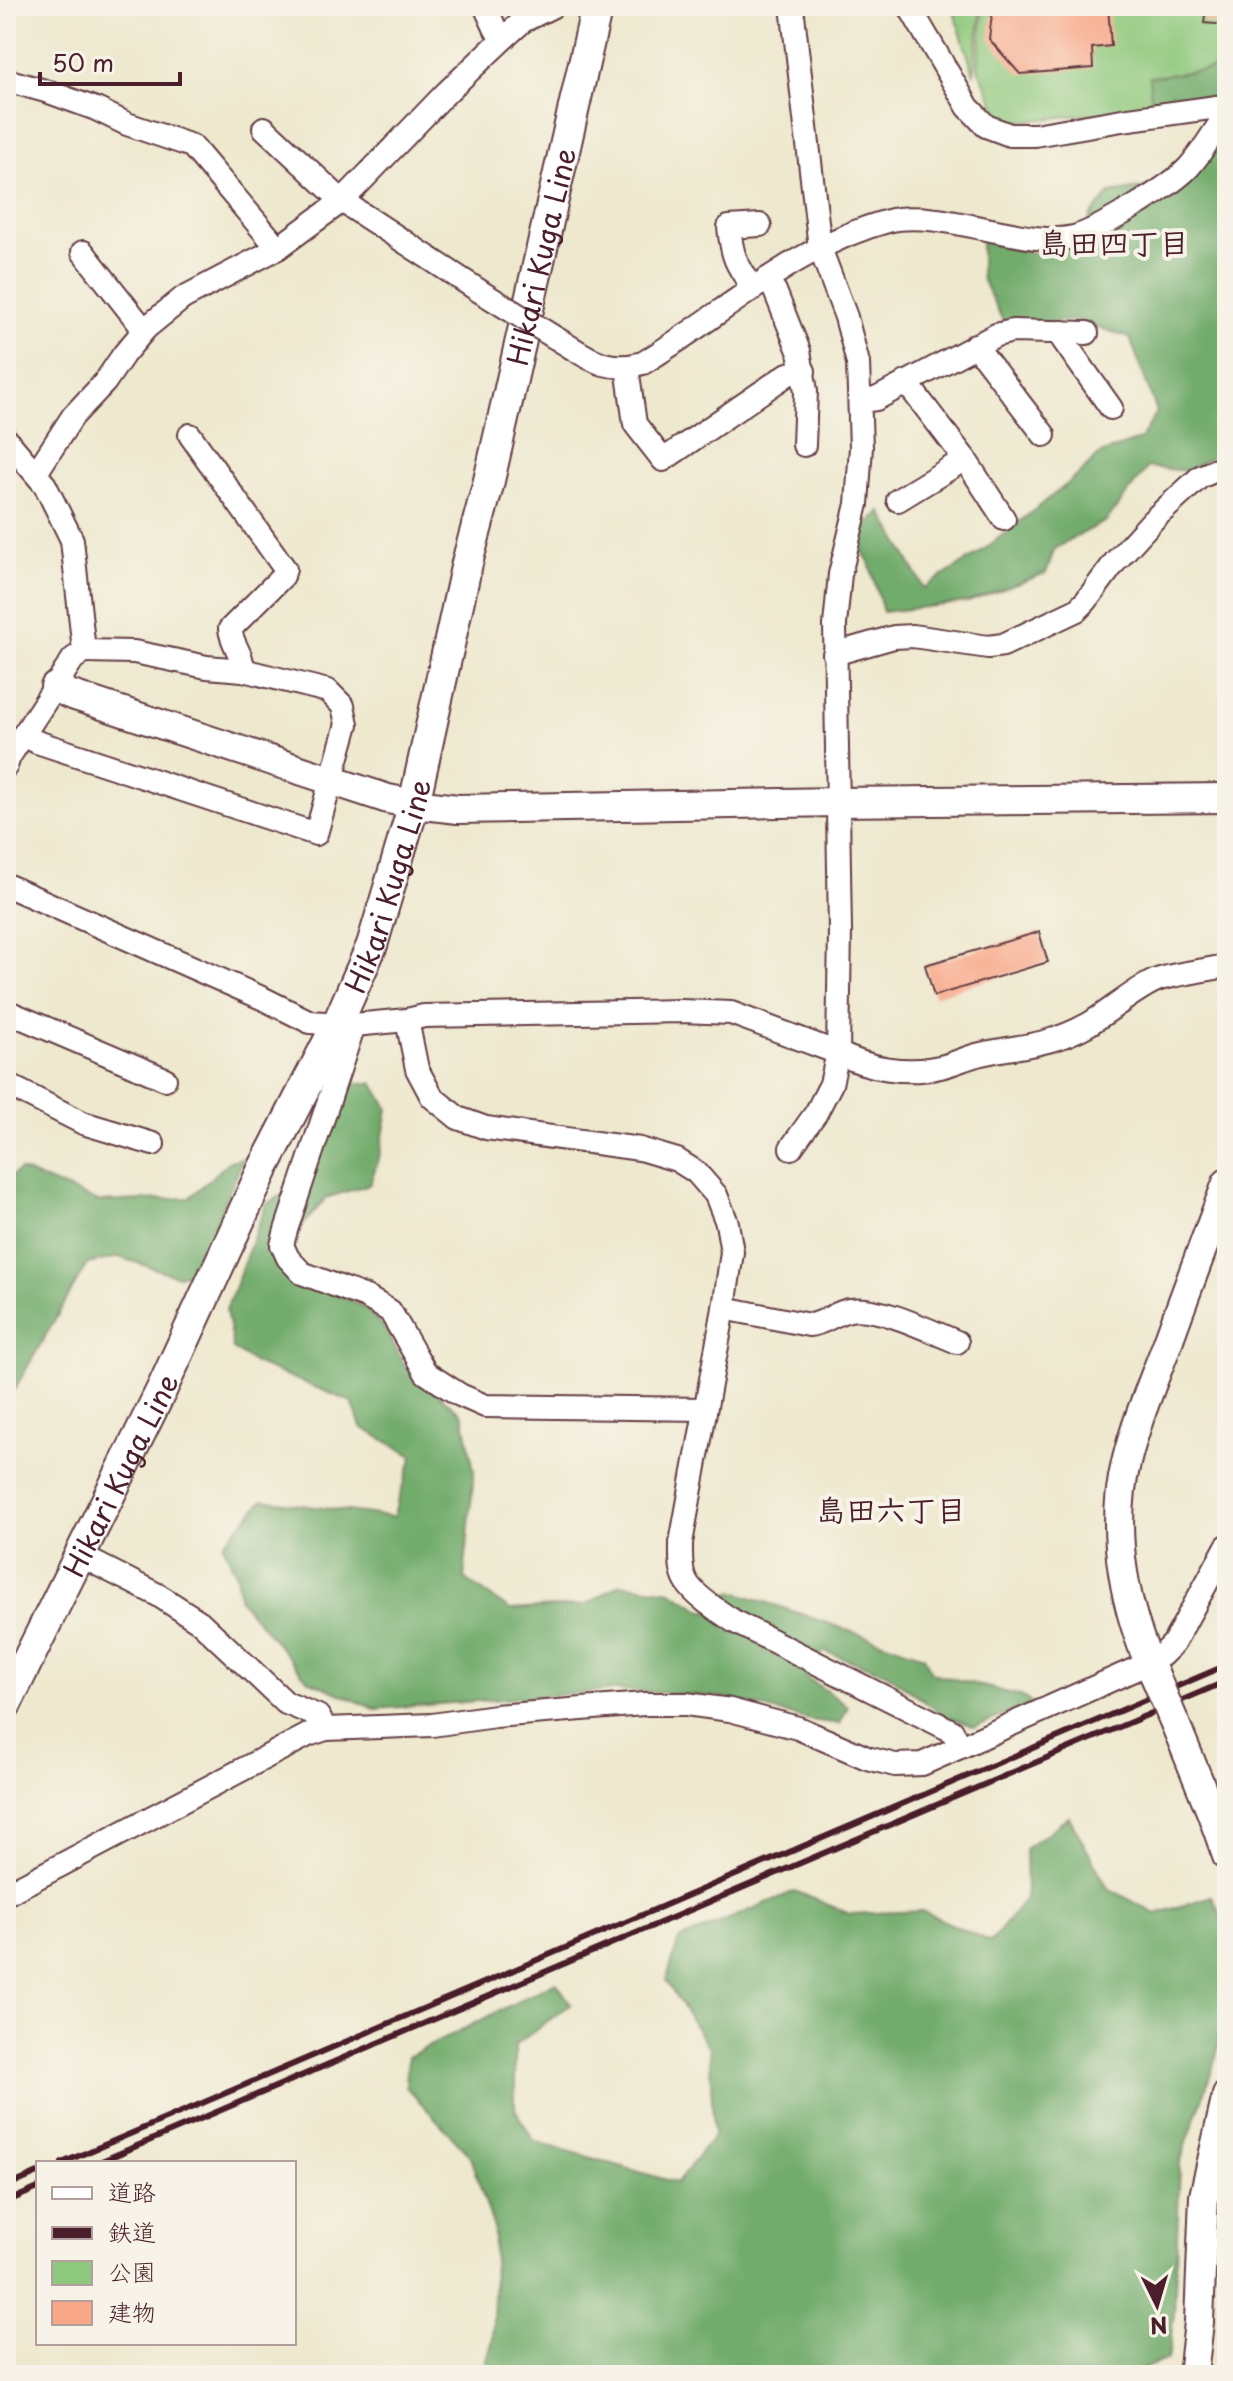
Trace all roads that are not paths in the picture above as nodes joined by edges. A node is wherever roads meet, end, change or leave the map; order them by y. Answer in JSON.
{"nodes":[{"id":1,"x":485,"y":6,"type":"edge"},
{"id":2,"x":553,"y":6,"type":"edge"},
{"id":3,"x":597,"y":6,"type":"edge"},
{"id":4,"x":792,"y":6,"type":"edge"},
{"id":5,"x":909,"y":6,"type":"edge"},
{"id":6,"x":505,"y":37,"type":"junction"},
{"id":7,"x":6,"y":80,"type":"edge"},
{"id":8,"x":1227,"y":113,"type":"edge"},
{"id":9,"x":264,"y":128,"type":"dead end"},
{"id":10,"x":342,"y":201,"type":"junction"},
{"id":11,"x":760,"y":225,"type":"dead end"},
{"id":12,"x":278,"y":248,"type":"junction"},
{"id":13,"x":820,"y":248,"type":"junction"},
{"id":14,"x":83,"y":252,"type":"dead end"},
{"id":15,"x":760,"y":284,"type":"junction"},
{"id":16,"x":146,"y":328,"type":"junction"},
{"id":17,"x":1062,"y":332,"type":"junction"},
{"id":18,"x":1087,"y":333,"type":"dead end"},
{"id":19,"x":975,"y":345,"type":"junction"},
{"id":20,"x":627,"y":367,"type":"junction"},
{"id":21,"x":804,"y":371,"type":"junction"},
{"id":22,"x":906,"y":382,"type":"junction"},
{"id":23,"x":861,"y":401,"type":"junction"},
{"id":24,"x":1111,"y":408,"type":"dead end"},
{"id":25,"x":190,"y":435,"type":"dead end"},
{"id":26,"x":1044,"y":435,"type":"dead end"},
{"id":27,"x":6,"y":439,"type":"edge"},
{"id":28,"x":804,"y":445,"type":"dead end"},
{"id":29,"x":965,"y":459,"type":"junction"},
{"id":30,"x":1227,"y":470,"type":"edge"},
{"id":31,"x":36,"y":473,"type":"junction"},
{"id":32,"x":898,"y":500,"type":"dead end"},
{"id":33,"x":1004,"y":519,"type":"dead end"},
{"id":34,"x":84,"y":651,"type":"junction"},
{"id":35,"x":834,"y":654,"type":"junction"},
{"id":36,"x":243,"y":670,"type":"junction"},
{"id":37,"x":55,"y":687,"type":"junction"},
{"id":38,"x":23,"y":735,"type":"junction"},
{"id":39,"x":6,"y":766,"type":"edge"},
{"id":40,"x":333,"y":781,"type":"junction"},
{"id":41,"x":1227,"y":798,"type":"edge"},
{"id":42,"x":838,"y":802,"type":"junction"},
{"id":43,"x":414,"y":804,"type":"junction"},
{"id":44,"x":6,"y":885,"type":"edge"},
{"id":45,"x":1227,"y":966,"type":"edge"},
{"id":46,"x":6,"y":1011,"type":"edge"},
{"id":47,"x":407,"y":1020,"type":"junction"},
{"id":48,"x":345,"y":1025,"type":"junction"},
{"id":49,"x":838,"y":1053,"type":"junction"},
{"id":50,"x":165,"y":1079,"type":"dead end"},
{"id":51,"x":6,"y":1084,"type":"edge"},
{"id":52,"x":153,"y":1144,"type":"dead end"},
{"id":53,"x":791,"y":1148,"type":"dead end"},
{"id":54,"x":1227,"y":1183,"type":"edge"},
{"id":55,"x":724,"y":1308,"type":"junction"},
{"id":56,"x":957,"y":1342,"type":"dead end"},
{"id":57,"x":705,"y":1409,"type":"junction"},
{"id":58,"x":1227,"y":1546,"type":"edge"},
{"id":59,"x":79,"y":1555,"type":"junction"},
{"id":60,"x":1152,"y":1669,"type":"junction"},
{"id":61,"x":6,"y":1704,"type":"edge"},
{"id":62,"x":326,"y":1729,"type":"junction"},
{"id":63,"x":961,"y":1747,"type":"junction"},
{"id":64,"x":1227,"y":1856,"type":"edge"},
{"id":65,"x":6,"y":1894,"type":"edge"},
{"id":66,"x":1227,"y":2095,"type":"edge"},
{"id":67,"x":1193,"y":2375,"type":"edge"}],
"edges":[{"from":1,"to":6,"type":"street"},
{"from":2,"to":6,"type":"street"},
{"from":3,"to":43,"type":"main road","name":"Hikari Kuga Line"},
{"from":4,"to":13,"type":"street"},
{"from":5,"to":8,"type":"street"},
{"from":6,"to":10,"type":"street"},
{"from":7,"to":12,"type":"street"},
{"from":8,"to":13,"type":"street"},
{"from":9,"to":10,"type":"street"},
{"from":10,"to":12,"type":"street"},
{"from":10,"to":20,"type":"street","bridge":true},
{"from":11,"to":15,"type":"street"},
{"from":12,"to":16,"type":"street"},
{"from":13,"to":15,"type":"street"},
{"from":13,"to":23,"type":"street"},
{"from":14,"to":16,"type":"street"},
{"from":15,"to":20,"type":"street"},
{"from":15,"to":21,"type":"street"},
{"from":16,"to":31,"type":"street"},
{"from":17,"to":18,"type":"street"},
{"from":17,"to":19,"type":"street"},
{"from":17,"to":24,"type":"street"},
{"from":19,"to":22,"type":"street"},
{"from":19,"to":26,"type":"street"},
{"from":20,"to":21,"type":"street"},
{"from":21,"to":28,"type":"street"},
{"from":22,"to":23,"type":"street"},
{"from":22,"to":29,"type":"street"},
{"from":23,"to":35,"type":"street"},
{"from":25,"to":36,"type":"street"},
{"from":27,"to":31,"type":"street"},
{"from":29,"to":32,"type":"street"},
{"from":29,"to":33,"type":"street"},
{"from":30,"to":35,"type":"street"},
{"from":31,"to":34,"type":"street"},
{"from":34,"to":36,"type":"street"},
{"from":34,"to":37,"type":"street"},
{"from":35,"to":42,"type":"street"},
{"from":36,"to":40,"type":"street"},
{"from":37,"to":38,"type":"street"},
{"from":37,"to":40,"type":"street"},
{"from":38,"to":39,"type":"street"},
{"from":38,"to":40,"type":"street"},
{"from":40,"to":43,"type":"street"},
{"from":41,"to":42,"type":"street"},
{"from":42,"to":43,"type":"street"},
{"from":42,"to":49,"type":"street"},
{"from":43,"to":48,"type":"main road","name":"Hikari Kuga Line"},
{"from":44,"to":48,"type":"street"},
{"from":45,"to":49,"type":"street"},
{"from":46,"to":50,"type":"street"},
{"from":47,"to":48,"type":"street"},
{"from":47,"to":49,"type":"street"},
{"from":47,"to":55,"type":"street"},
{"from":48,"to":57,"type":"street"},
{"from":48,"to":59,"type":"main road","name":"Hikari Kuga Line"},
{"from":49,"to":53,"type":"street"},
{"from":51,"to":52,"type":"street"},
{"from":54,"to":60,"type":"street"},
{"from":55,"to":56,"type":"street"},
{"from":55,"to":57,"type":"street"},
{"from":57,"to":63,"type":"street"},
{"from":58,"to":60,"type":"street"},
{"from":59,"to":61,"type":"main road","name":"Hikari Kuga Line"},
{"from":59,"to":62,"type":"street"},
{"from":60,"to":63,"type":"street"},
{"from":60,"to":64,"type":"street","bridge":true},
{"from":62,"to":63,"type":"street"},
{"from":62,"to":65,"type":"street"},
{"from":66,"to":67,"type":"street"}]}
